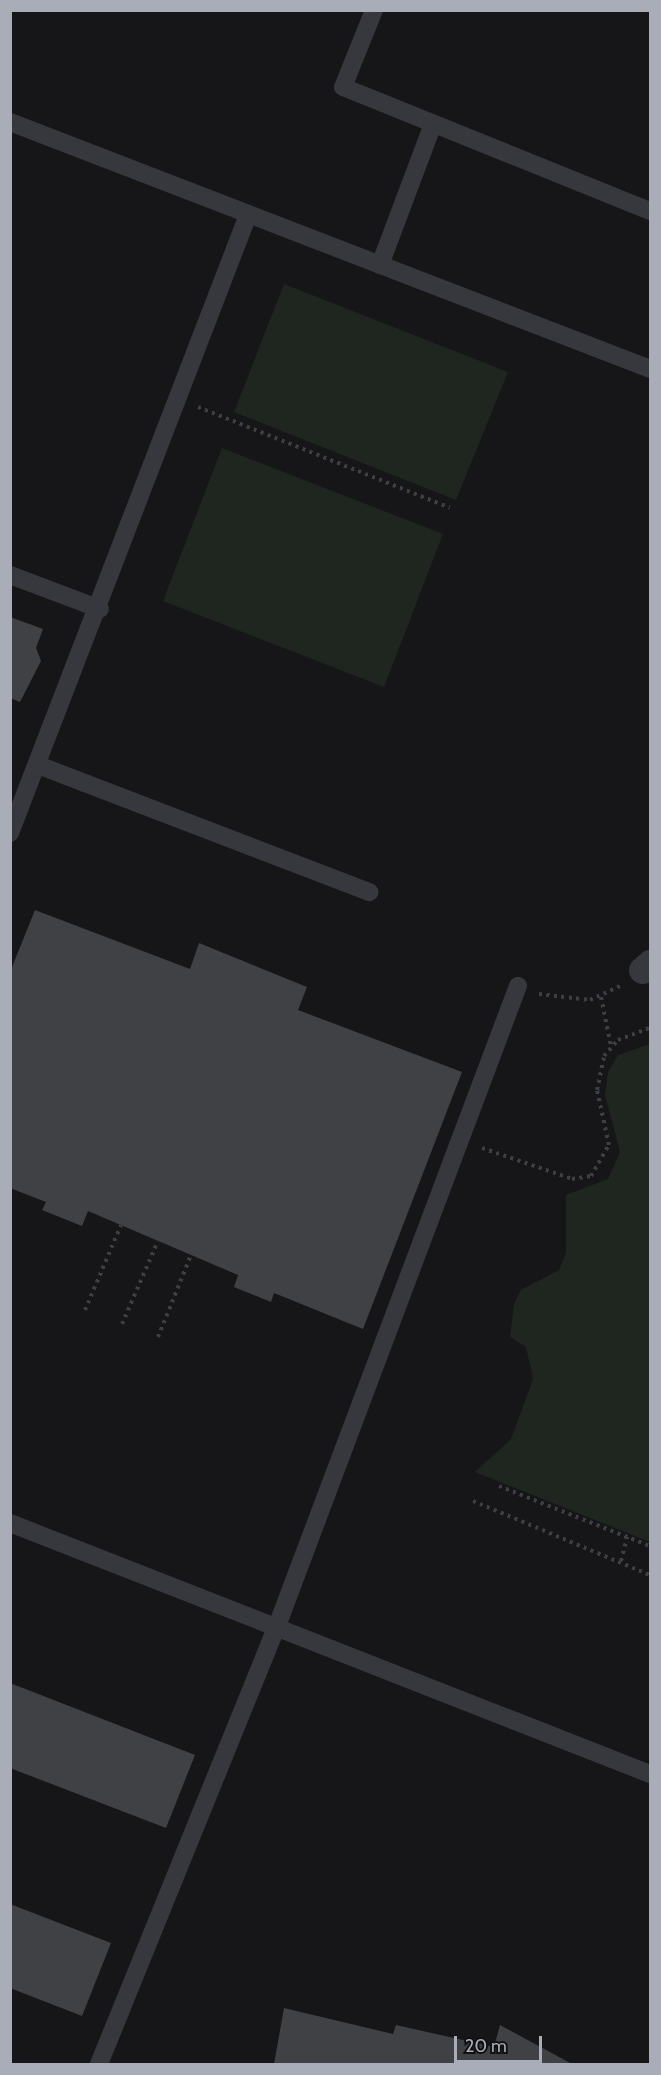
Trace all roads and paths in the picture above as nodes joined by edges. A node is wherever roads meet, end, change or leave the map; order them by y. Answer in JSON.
{"nodes":[{"id":1,"x":374,"y":10,"type":"edge"},
{"id":2,"x":10,"y":122,"type":"edge"},
{"id":3,"x":433,"y":124,"type":"junction"},
{"id":4,"x":651,"y":211,"type":"edge"},
{"id":5,"x":248,"y":215,"type":"junction"},
{"id":6,"x":380,"y":265,"type":"junction"},
{"id":7,"x":651,"y":369,"type":"edge"},
{"id":8,"x":178,"y":399,"type":"junction"},
{"id":9,"x":450,"y":508,"type":"dead end"},
{"id":10,"x":10,"y":575,"type":"edge"},
{"id":11,"x":100,"y":609,"type":"junction"},
{"id":12,"x":38,"y":765,"type":"junction"},
{"id":13,"x":10,"y":833,"type":"edge"},
{"id":14,"x":369,"y":892,"type":"dead end"},
{"id":15,"x":646,"y":967,"type":"edge"},
{"id":16,"x":518,"y":986,"type":"joint"},
{"id":17,"x":601,"y":997,"type":"junction"},
{"id":18,"x":651,"y":1028,"type":"edge"},
{"id":19,"x":611,"y":1046,"type":"junction"},
{"id":20,"x":461,"y":1141,"type":"junction"},
{"id":21,"x":121,"y":1225,"type":"dead end"},
{"id":22,"x":158,"y":1241,"type":"dead end"},
{"id":23,"x":191,"y":1255,"type":"dead end"},
{"id":24,"x":86,"y":1310,"type":"dead end"},
{"id":25,"x":122,"y":1324,"type":"dead end"},
{"id":26,"x":158,"y":1337,"type":"dead end"},
{"id":27,"x":499,"y":1486,"type":"dead end"},
{"id":28,"x":473,"y":1501,"type":"dead end"},
{"id":29,"x":10,"y":1523,"type":"edge"},
{"id":30,"x":627,"y":1537,"type":"junction"},
{"id":31,"x":651,"y":1546,"type":"edge"},
{"id":32,"x":621,"y":1561,"type":"junction"},
{"id":33,"x":651,"y":1575,"type":"edge"},
{"id":34,"x":277,"y":1626,"type":"junction"},
{"id":35,"x":651,"y":1774,"type":"edge"},
{"id":36,"x":99,"y":2064,"type":"edge"}],
"edges":[{"from":1,"to":3,"type":"lane"},
{"from":2,"to":5,"type":"lane"},
{"from":3,"to":4,"type":"lane"},
{"from":3,"to":6,"type":"lane"},
{"from":5,"to":6,"type":"lane"},
{"from":5,"to":8,"type":"lane"},
{"from":6,"to":7,"type":"lane"},
{"from":8,"to":9,"type":"path"},
{"from":8,"to":11,"type":"lane"},
{"from":10,"to":11,"type":"lane"},
{"from":11,"to":12,"type":"lane"},
{"from":12,"to":13,"type":"lane"},
{"from":12,"to":14,"type":"lane"},
{"from":15,"to":17,"type":"path"},
{"from":16,"to":17,"type":"path"},
{"from":16,"to":20,"type":"lane"},
{"from":17,"to":19,"type":"path"},
{"from":18,"to":19,"type":"path"},
{"from":19,"to":20,"type":"path"},
{"from":20,"to":34,"type":"lane"},
{"from":21,"to":24,"type":"path"},
{"from":22,"to":25,"type":"path"},
{"from":23,"to":26,"type":"path"},
{"from":27,"to":30,"type":"path"},
{"from":28,"to":32,"type":"path"},
{"from":29,"to":34,"type":"lane"},
{"from":30,"to":31,"type":"path"},
{"from":30,"to":32,"type":"path"},
{"from":32,"to":33,"type":"path"},
{"from":34,"to":35,"type":"lane"},
{"from":34,"to":36,"type":"lane"}]}
